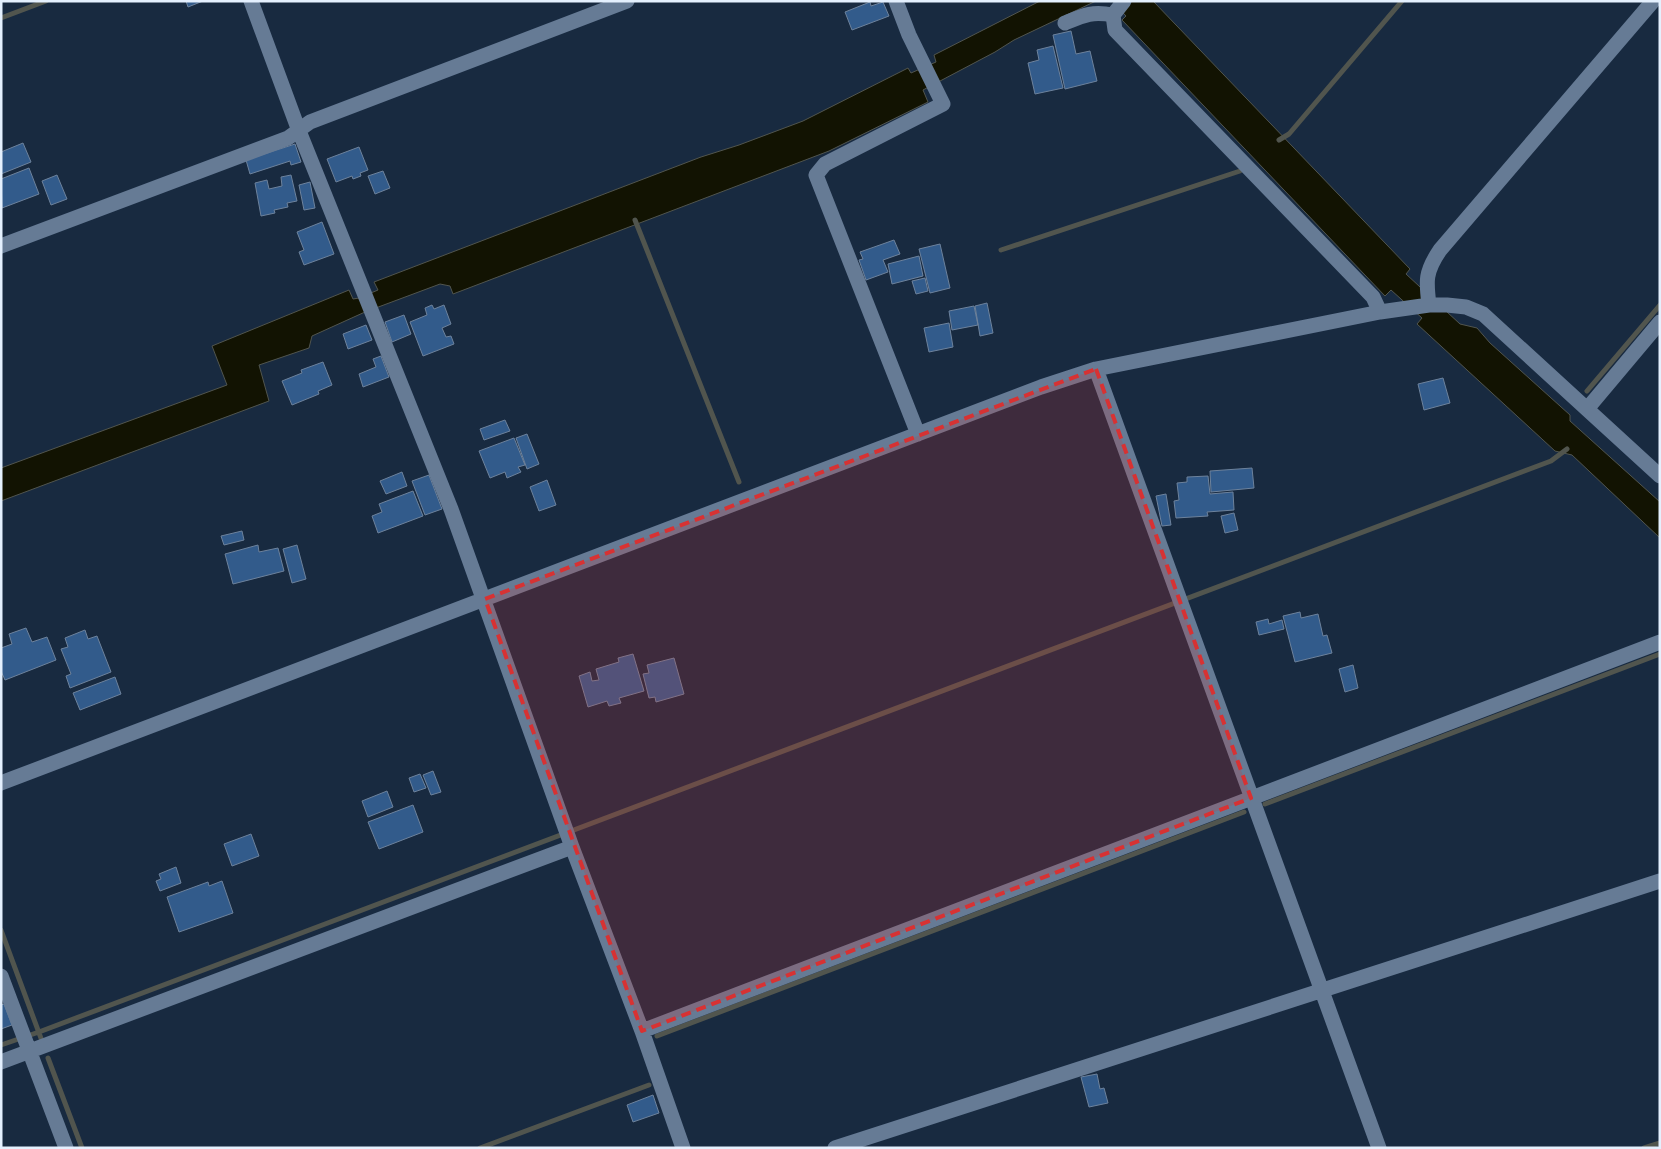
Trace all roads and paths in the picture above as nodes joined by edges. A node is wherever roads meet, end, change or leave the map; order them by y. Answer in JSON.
{"nodes":[{"id":1,"x":251,"y":1,"type":"edge"},
{"id":2,"x":627,"y":1,"type":"edge"},
{"id":3,"x":896,"y":1,"type":"edge"},
{"id":4,"x":1653,"y":1,"type":"edge"},
{"id":5,"x":1118,"y":9,"type":"edge"},
{"id":6,"x":1065,"y":23,"type":"dead end"},
{"id":7,"x":299,"y":131,"type":"junction"},
{"id":8,"x":1,"y":246,"type":"edge"},
{"id":9,"x":1429,"y":305,"type":"junction"},
{"id":10,"x":1380,"y":312,"type":"junction"},
{"id":11,"x":1660,"y":322,"type":"edge"},
{"id":12,"x":1096,"y":369,"type":"junction"},
{"id":13,"x":1587,"y":409,"type":"junction"},
{"id":14,"x":918,"y":434,"type":"junction"},
{"id":15,"x":1660,"y":476,"type":"edge"},
{"id":16,"x":484,"y":599,"type":"junction"},
{"id":17,"x":1660,"y":642,"type":"edge"},
{"id":18,"x":1,"y":784,"type":"edge"},
{"id":19,"x":1251,"y":798,"type":"junction"},
{"id":20,"x":571,"y":843,"type":"junction"},
{"id":21,"x":1660,"y":881,"type":"edge"},
{"id":22,"x":1,"y":976,"type":"edge"},
{"id":23,"x":1321,"y":990,"type":"junction"},
{"id":24,"x":642,"y":1031,"type":"junction"},
{"id":25,"x":26,"y":1042,"type":"junction"},
{"id":26,"x":1,"y":1062,"type":"edge"},
{"id":27,"x":66,"y":1148,"type":"edge"},
{"id":28,"x":683,"y":1148,"type":"edge"},
{"id":29,"x":835,"y":1148,"type":"edge"},
{"id":30,"x":1379,"y":1148,"type":"edge"}],
"edges":[{"from":1,"to":7,"type":"street"},
{"from":2,"to":7,"type":"street"},
{"from":3,"to":14,"type":"street"},
{"from":4,"to":9,"type":"street"},
{"from":5,"to":6,"type":"street"},
{"from":5,"to":10,"type":"street"},
{"from":7,"to":8,"type":"street"},
{"from":7,"to":16,"type":"street"},
{"from":9,"to":10,"type":"street"},
{"from":9,"to":13,"type":"street"},
{"from":10,"to":12,"type":"street"},
{"from":11,"to":13,"type":"street"},
{"from":12,"to":14,"type":"street"},
{"from":12,"to":19,"type":"street"},
{"from":13,"to":15,"type":"street"},
{"from":14,"to":16,"type":"street"},
{"from":16,"to":18,"type":"street"},
{"from":16,"to":20,"type":"street"},
{"from":17,"to":19,"type":"street"},
{"from":19,"to":23,"type":"street"},
{"from":19,"to":24,"type":"street"},
{"from":20,"to":24,"type":"street"},
{"from":20,"to":25,"type":"street"},
{"from":21,"to":23,"type":"street"},
{"from":22,"to":25,"type":"street"},
{"from":23,"to":29,"type":"street"},
{"from":23,"to":30,"type":"street"},
{"from":24,"to":28,"type":"street"},
{"from":25,"to":26,"type":"street"},
{"from":25,"to":27,"type":"street"}]}
